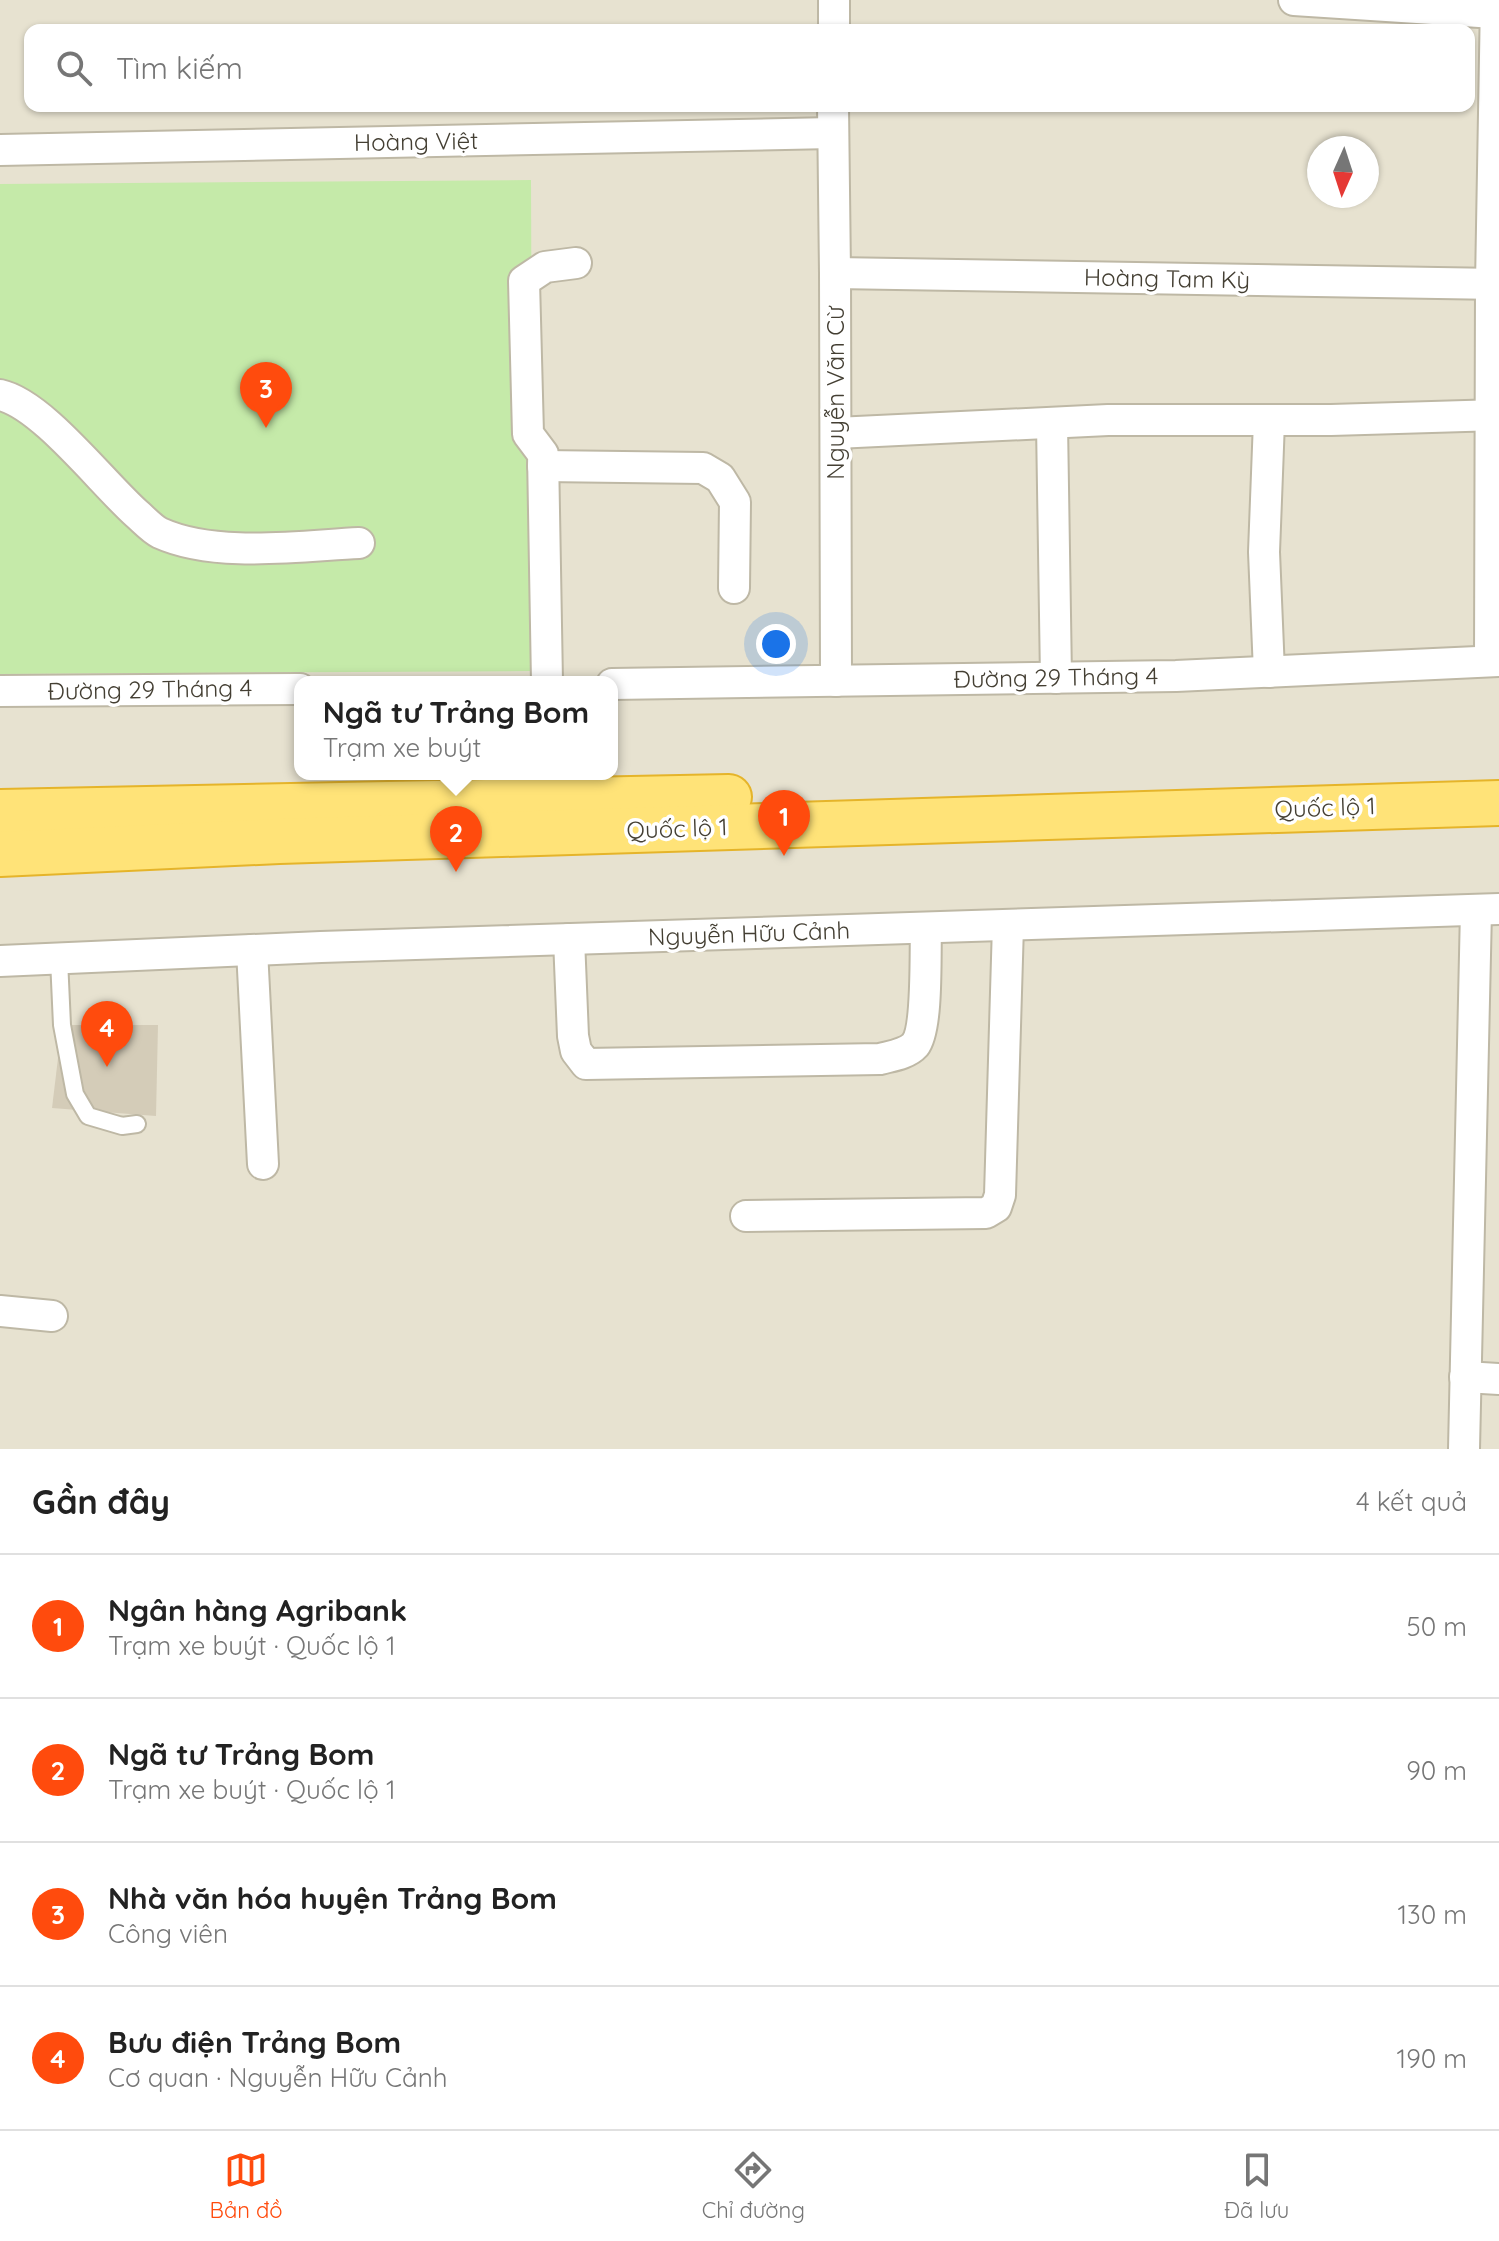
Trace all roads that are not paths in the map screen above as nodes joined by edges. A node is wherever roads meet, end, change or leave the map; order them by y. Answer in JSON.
{"nodes":[{"id":1,"x":834,"y":0,"type":"edge"},
{"id":2,"x":1294,"y":0,"type":"edge"},
{"id":3,"x":1496,"y":6,"type":"edge"},
{"id":4,"x":834,"y":24,"type":"edge"},
{"id":5,"x":832,"y":120,"type":"edge"},
{"id":6,"x":0,"y":150,"type":"edge"},
{"id":7,"x":576,"y":263,"type":"dead end"},
{"id":8,"x":835,"y":273,"type":"junction"},
{"id":9,"x":1495,"y":284,"type":"edge"},
{"id":10,"x":0,"y":395,"type":"edge"},
{"id":11,"x":1495,"y":415,"type":"edge"},
{"id":12,"x":1269,"y":421,"type":"junction"},
{"id":13,"x":1052,"y":424,"type":"junction"},
{"id":14,"x":836,"y":433,"type":"junction"},
{"id":15,"x":543,"y":466,"type":"junction"},
{"id":16,"x":359,"y":543,"type":"dead end"},
{"id":17,"x":734,"y":588,"type":"dead end"},
{"id":18,"x":1494,"y":661,"type":"edge"},
{"id":19,"x":1269,"y":672,"type":"junction"},
{"id":20,"x":547,"y":676,"type":"edge"},
{"id":21,"x":1056,"y":678,"type":"junction"},
{"id":22,"x":836,"y":681,"type":"junction"},
{"id":23,"x":618,"y":684,"type":"edge"},
{"id":24,"x":294,"y":689,"type":"edge"},
{"id":25,"x":0,"y":691,"type":"edge"},
{"id":26,"x":1499,"y":774,"type":"edge"},
{"id":27,"x":1499,"y":803,"type":"edge"},
{"id":28,"x":0,"y":812,"type":"edge"},
{"id":29,"x":0,"y":854,"type":"edge"},
{"id":30,"x":1488,"y":910,"type":"edge"},
{"id":31,"x":1008,"y":925,"type":"junction"},
{"id":32,"x":926,"y":928,"type":"junction"},
{"id":33,"x":569,"y":939,"type":"junction"},
{"id":34,"x":252,"y":950,"type":"junction"},
{"id":35,"x":59,"y":959,"type":"junction"},
{"id":36,"x":0,"y":961,"type":"edge"},
{"id":37,"x":137,"y":1124,"type":"dead end"},
{"id":38,"x":263,"y":1164,"type":"dead end"},
{"id":39,"x":746,"y":1216,"type":"dead end"},
{"id":40,"x":0,"y":1311,"type":"edge"},
{"id":41,"x":52,"y":1316,"type":"dead end"},
{"id":42,"x":1465,"y":1377,"type":"junction"},
{"id":43,"x":1499,"y":1379,"type":"edge"},
{"id":44,"x":1464,"y":1449,"type":"edge"}],
"edges":[{"from":1,"to":4,"type":"street"},
{"from":2,"to":3,"type":"street"},
{"from":3,"to":9,"type":"street"},
{"from":5,"to":6,"type":"street","name":"Hoàng Việt"},
{"from":5,"to":8,"type":"street","name":"Nguyễn Văn Cừ"},
{"from":7,"to":15,"type":"street"},
{"from":8,"to":9,"type":"street","name":"Hoàng Tam Kỳ"},
{"from":8,"to":14,"type":"street","name":"Nguyễn Văn Cừ"},
{"from":9,"to":11,"type":"street"},
{"from":10,"to":16,"type":"street"},
{"from":11,"to":12,"type":"street"},
{"from":11,"to":18,"type":"street"},
{"from":12,"to":13,"type":"street"},
{"from":12,"to":19,"type":"street"},
{"from":13,"to":14,"type":"street"},
{"from":13,"to":21,"type":"street"},
{"from":14,"to":22,"type":"street","name":"Nguyễn Văn Cừ"},
{"from":15,"to":17,"type":"street"},
{"from":15,"to":20,"type":"street"},
{"from":18,"to":19,"type":"street","name":"Đường 29 Tháng 4"},
{"from":19,"to":21,"type":"street","name":"Đường 29 Tháng 4"},
{"from":21,"to":22,"type":"street","name":"Đường 29 Tháng 4"},
{"from":22,"to":23,"type":"street","name":"Đường 29 Tháng 4"},
{"from":24,"to":25,"type":"street","name":"Đường 29 Tháng 4"},
{"from":26,"to":28,"type":"highway","name":"Quốc lộ 1"},
{"from":27,"to":29,"type":"highway","name":"Quốc lộ 1"},
{"from":30,"to":31,"type":"street","name":"Nguyễn Hữu Cảnh"},
{"from":30,"to":42,"type":"street"},
{"from":31,"to":32,"type":"street","name":"Nguyễn Hữu Cảnh"},
{"from":31,"to":39,"type":"street"},
{"from":32,"to":33,"type":"street","name":"Nguyễn Hữu Cảnh"},
{"from":32,"to":33,"type":"street"},
{"from":33,"to":34,"type":"street","name":"Nguyễn Hữu Cảnh"},
{"from":34,"to":35,"type":"street","name":"Nguyễn Hữu Cảnh"},
{"from":34,"to":38,"type":"street"},
{"from":35,"to":36,"type":"street","name":"Nguyễn Hữu Cảnh"},
{"from":35,"to":37,"type":"lane"},
{"from":40,"to":41,"type":"street"},
{"from":42,"to":43,"type":"street"},
{"from":42,"to":44,"type":"street"}]}
